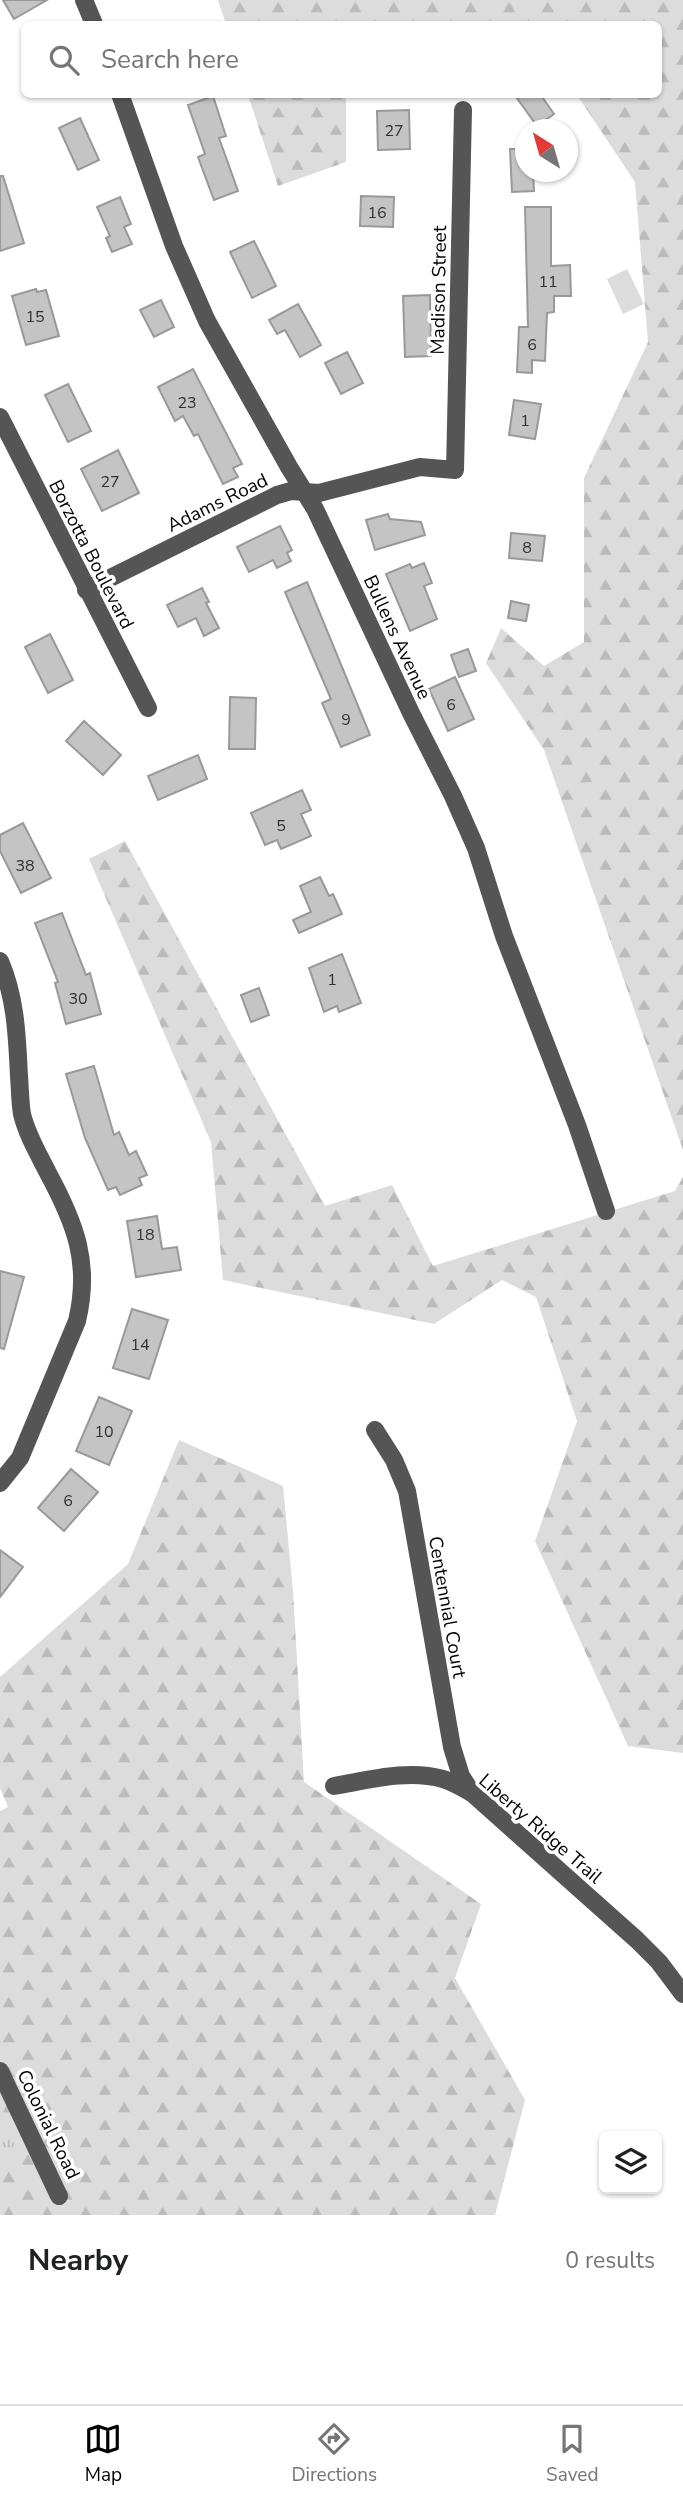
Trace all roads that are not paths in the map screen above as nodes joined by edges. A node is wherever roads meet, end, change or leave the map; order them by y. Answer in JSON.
{"nodes":[{"id":1,"x":84,"y":0,"type":"edge"},
{"id":2,"x":93,"y":21,"type":"edge"},
{"id":3,"x":121,"y":98,"type":"edge"},
{"id":4,"x":463,"y":110,"type":"dead end"},
{"id":5,"x":0,"y":418,"type":"edge"},
{"id":6,"x":455,"y":470,"type":"joint"},
{"id":7,"x":304,"y":491,"type":"junction"},
{"id":8,"x":86,"y":590,"type":"junction"},
{"id":9,"x":148,"y":708,"type":"dead end"},
{"id":10,"x":0,"y":961,"type":"edge"},
{"id":11,"x":606,"y":1211,"type":"dead end"},
{"id":12,"x":375,"y":1430,"type":"dead end"},
{"id":13,"x":0,"y":1483,"type":"edge"},
{"id":14,"x":334,"y":1786,"type":"dead end"},
{"id":15,"x":472,"y":1793,"type":"junction"},
{"id":16,"x":683,"y":1994,"type":"edge"},
{"id":17,"x":0,"y":2071,"type":"edge"},
{"id":18,"x":60,"y":2196,"type":"dead end"}],
"edges":[{"from":1,"to":2,"type":"street"},
{"from":3,"to":7,"type":"street","name":"Bullens Avenue"},
{"from":4,"to":6,"type":"street","name":"Madison Street"},
{"from":5,"to":8,"type":"street","name":"Borzotta Boulevard"},
{"from":6,"to":7,"type":"street","name":"Adams Road"},
{"from":7,"to":8,"type":"street","name":"Adams Road"},
{"from":7,"to":11,"type":"street","name":"Bullens Avenue"},
{"from":8,"to":9,"type":"street","name":"Borzotta Boulevard"},
{"from":10,"to":13,"type":"street"},
{"from":12,"to":15,"type":"street","name":"Centennial Court"},
{"from":14,"to":15,"type":"street","name":"Liberty Ridge Trail"},
{"from":15,"to":16,"type":"street","name":"Liberty Ridge Trail"},
{"from":17,"to":18,"type":"street","name":"Colonial Road"}]}
